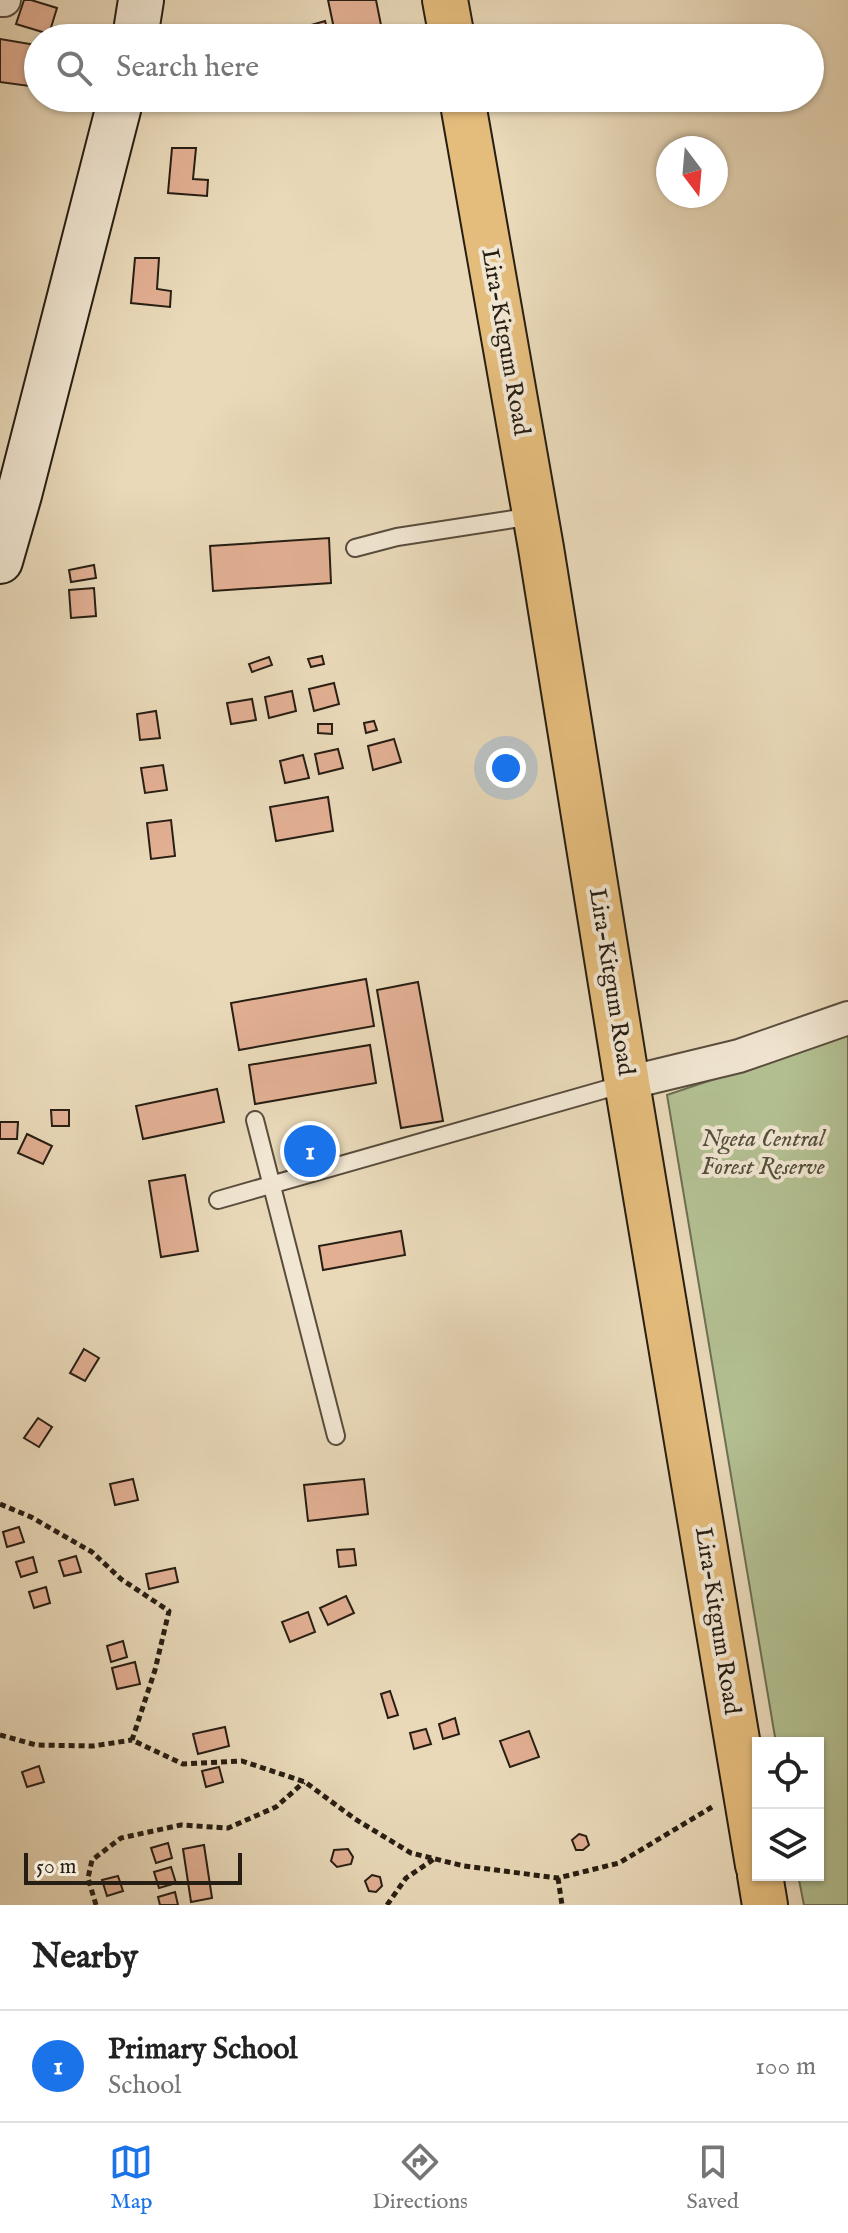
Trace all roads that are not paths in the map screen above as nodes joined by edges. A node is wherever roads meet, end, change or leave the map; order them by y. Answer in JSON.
{"nodes":[{"id":1,"x":141,"y":0,"type":"edge"},
{"id":2,"x":445,"y":0,"type":"edge"},
{"id":3,"x":137,"y":24,"type":"edge"},
{"id":4,"x":449,"y":24,"type":"edge"},
{"id":5,"x":117,"y":112,"type":"edge"},
{"id":6,"x":464,"y":112,"type":"edge"},
{"id":7,"x":535,"y":516,"type":"junction"},
{"id":8,"x":355,"y":548,"type":"dead end"},
{"id":9,"x":0,"y":561,"type":"edge"},
{"id":10,"x":848,"y":1018,"type":"edge"},
{"id":11,"x":627,"y":1083,"type":"junction"},
{"id":12,"x":255,"y":1120,"type":"dead end"},
{"id":13,"x":271,"y":1185,"type":"junction"},
{"id":14,"x":218,"y":1200,"type":"dead end"},
{"id":15,"x":336,"y":1436,"type":"dead end"},
{"id":16,"x":752,"y":1832,"type":"edge"},
{"id":17,"x":761,"y":1881,"type":"edge"},
{"id":18,"x":765,"y":1905,"type":"edge"}],
"edges":[{"from":1,"to":3,"type":"main road"},
{"from":2,"to":4,"type":"main road"},
{"from":5,"to":9,"type":"main road"},
{"from":6,"to":7,"type":"main road","name":"Lira-Kitgum Road"},
{"from":7,"to":8,"type":"lane"},
{"from":7,"to":11,"type":"main road","name":"Lira-Kitgum Road"},
{"from":10,"to":11,"type":"street"},
{"from":11,"to":13,"type":"lane"},
{"from":11,"to":16,"type":"main road","name":"Lira-Kitgum Road"},
{"from":12,"to":13,"type":"lane"},
{"from":13,"to":14,"type":"lane"},
{"from":13,"to":15,"type":"lane"},
{"from":17,"to":18,"type":"main road"}]}
